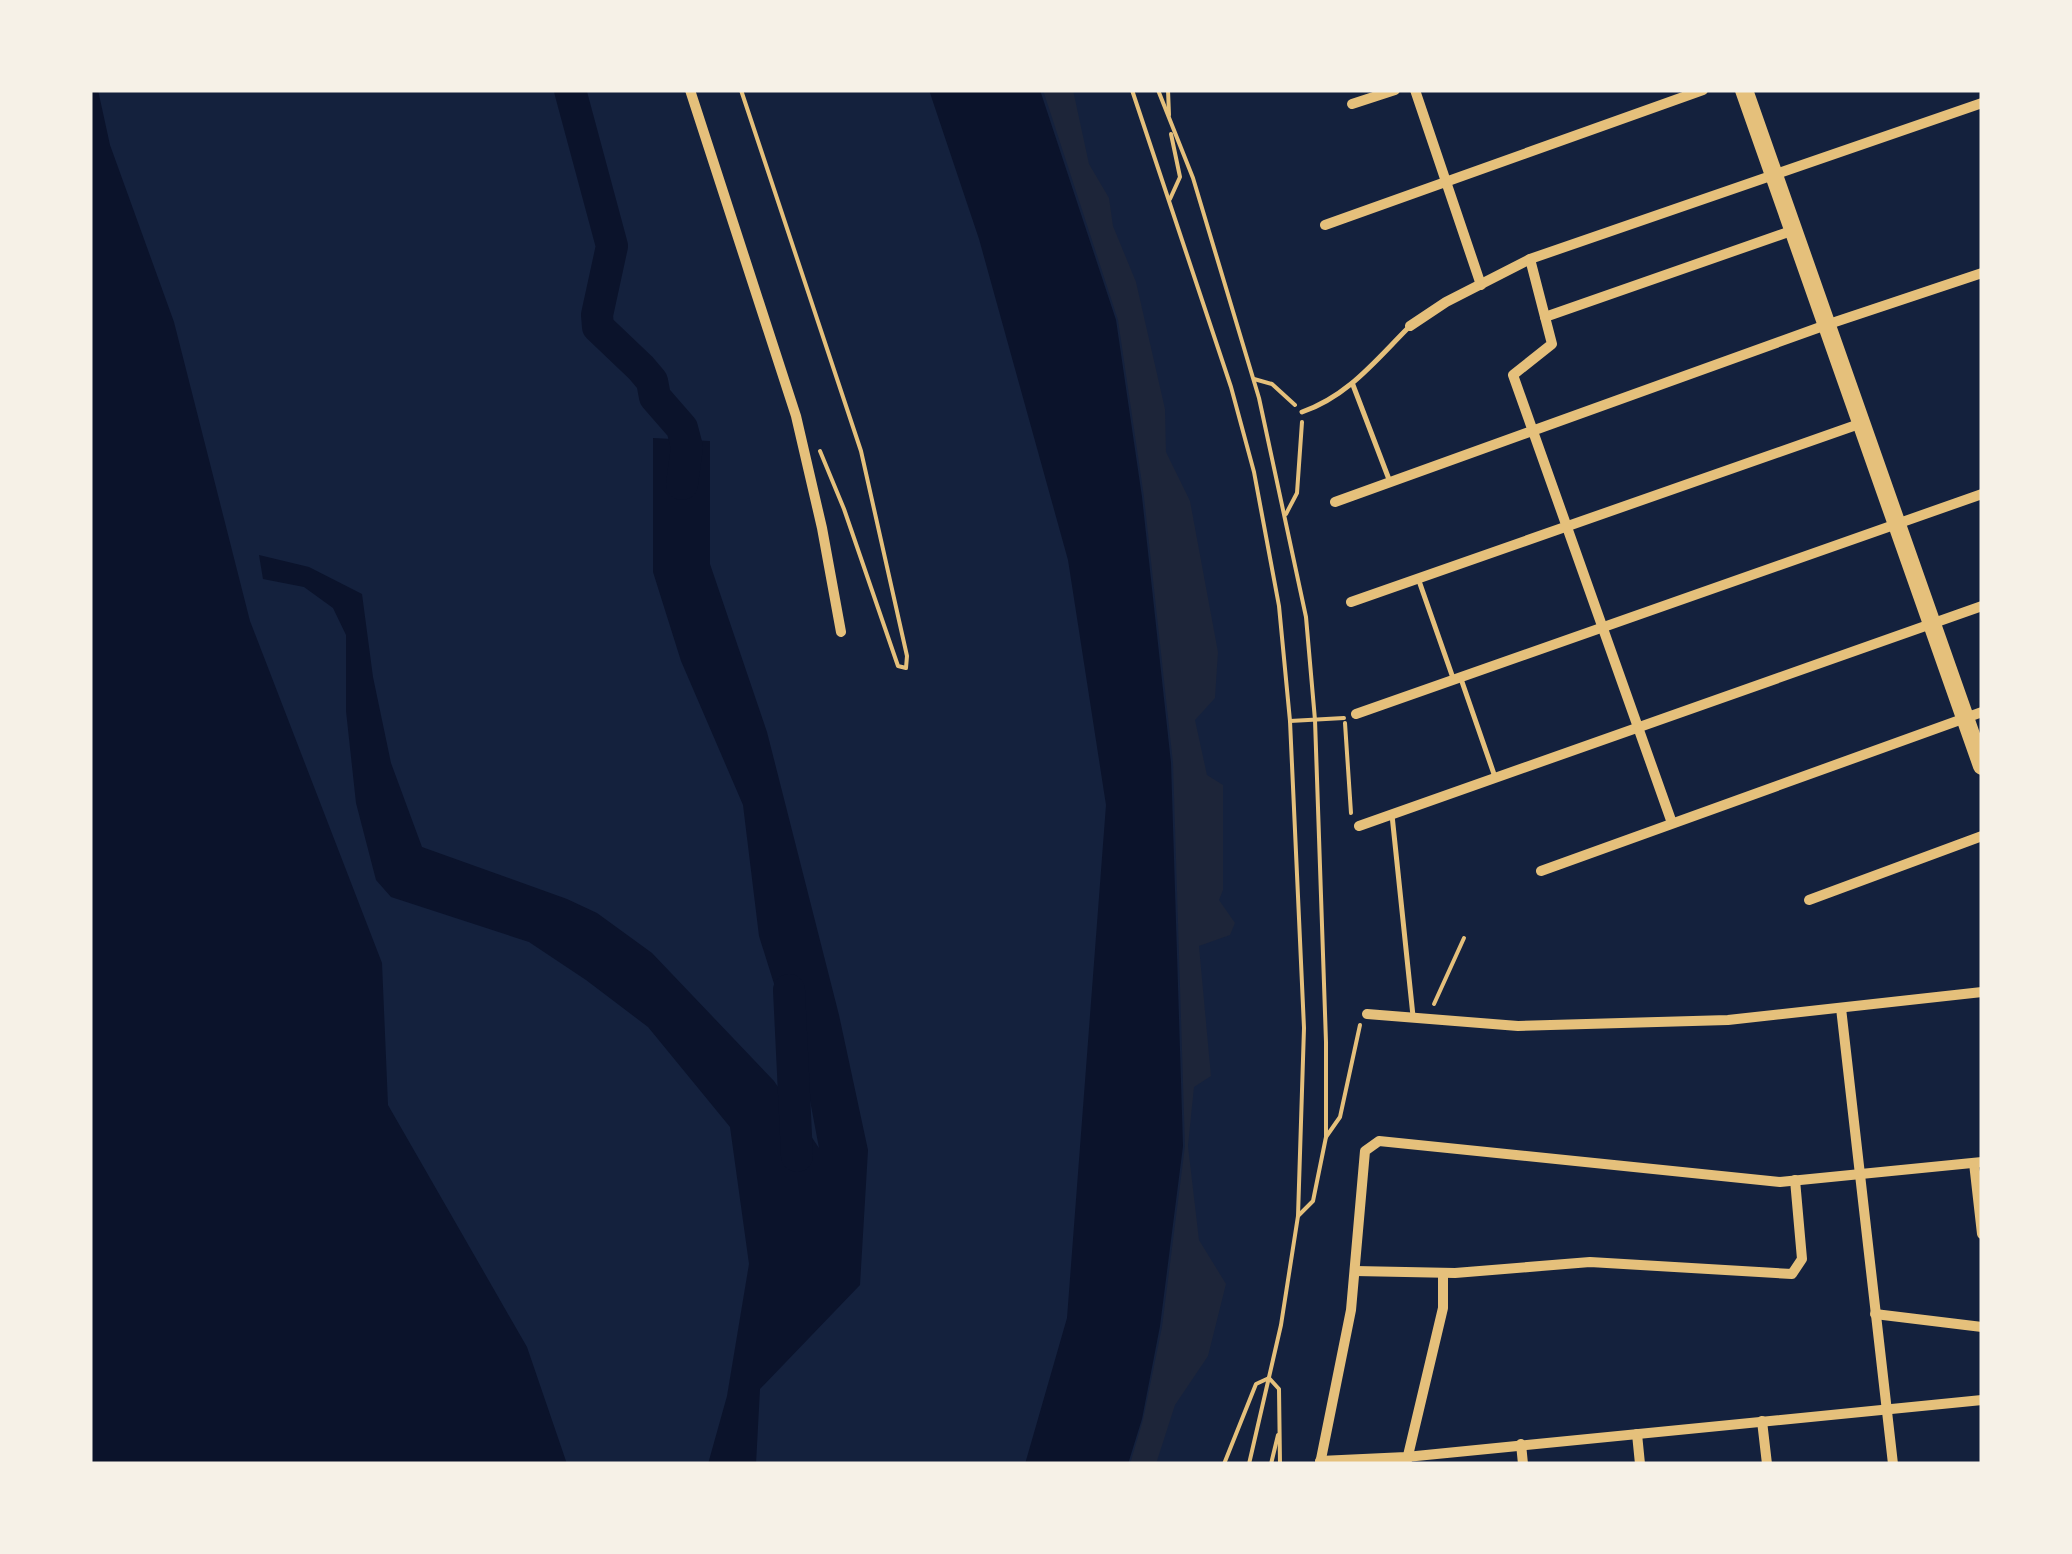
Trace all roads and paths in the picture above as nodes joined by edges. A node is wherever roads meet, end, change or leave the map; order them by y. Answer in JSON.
{"nodes":[{"id":1,"x":690,"y":90,"type":"edge"},
{"id":2,"x":741,"y":90,"type":"edge"},
{"id":3,"x":1132,"y":90,"type":"edge"},
{"id":4,"x":1158,"y":90,"type":"edge"},
{"id":5,"x":1168,"y":90,"type":"edge"},
{"id":6,"x":1395,"y":90,"type":"edge"},
{"id":7,"x":1415,"y":90,"type":"edge"},
{"id":8,"x":1703,"y":90,"type":"edge"},
{"id":9,"x":1744,"y":90,"type":"edge"},
{"id":10,"x":1982,"y":103,"type":"edge"},
{"id":11,"x":1352,"y":104,"type":"dead end"},
{"id":12,"x":1169,"y":124,"type":"junction"},
{"id":13,"x":1775,"y":176,"type":"junction"},
{"id":14,"x":1448,"y":182,"type":"junction"},
{"id":15,"x":1170,"y":199,"type":"junction"},
{"id":16,"x":1324,"y":225,"type":"dead end"},
{"id":17,"x":1794,"y":230,"type":"junction"},
{"id":18,"x":1530,"y":259,"type":"junction"},
{"id":19,"x":1982,"y":272,"type":"edge"},
{"id":20,"x":1481,"y":284,"type":"junction"},
{"id":21,"x":1546,"y":317,"type":"junction"},
{"id":22,"x":1826,"y":324,"type":"junction"},
{"id":23,"x":1410,"y":326,"type":"joint"},
{"id":24,"x":1252,"y":378,"type":"junction"},
{"id":25,"x":1353,"y":384,"type":"junction"},
{"id":26,"x":1302,"y":412,"type":"junction"},
{"id":27,"x":1863,"y":422,"type":"junction"},
{"id":28,"x":1531,"y":430,"type":"junction"},
{"id":29,"x":818,"y":446,"type":"dead end"},
{"id":30,"x":1390,"y":482,"type":"junction"},
{"id":31,"x":1982,"y":494,"type":"edge"},
{"id":32,"x":1335,"y":502,"type":"dead end"},
{"id":33,"x":1286,"y":514,"type":"junction"},
{"id":34,"x":1897,"y":524,"type":"junction"},
{"id":35,"x":1566,"y":526,"type":"junction"},
{"id":36,"x":1418,"y":578,"type":"junction"},
{"id":37,"x":1351,"y":602,"type":"dead end"},
{"id":38,"x":1982,"y":606,"type":"edge"},
{"id":39,"x":1932,"y":623,"type":"junction"},
{"id":40,"x":1604,"y":628,"type":"junction"},
{"id":41,"x":841,"y":632,"type":"dead end"},
{"id":42,"x":1456,"y":677,"type":"junction"},
{"id":43,"x":1974,"y":715,"type":"edge"},
{"id":44,"x":1350,"y":716,"type":"junction"},
{"id":45,"x":1315,"y":720,"type":"junction"},
{"id":46,"x":1290,"y":721,"type":"junction"},
{"id":47,"x":1638,"y":726,"type":"junction"},
{"id":48,"x":1982,"y":766,"type":"edge"},
{"id":49,"x":1496,"y":777,"type":"junction"},
{"id":50,"x":1392,"y":814,"type":"junction"},
{"id":51,"x":1672,"y":823,"type":"junction"},
{"id":52,"x":1359,"y":826,"type":"joint"},
{"id":53,"x":1982,"y":836,"type":"edge"},
{"id":54,"x":1541,"y":871,"type":"dead end"},
{"id":55,"x":1809,"y":900,"type":"dead end"},
{"id":56,"x":1464,"y":938,"type":"dead end"},
{"id":57,"x":1982,"y":992,"type":"edge"},
{"id":58,"x":1841,"y":1008,"type":"junction"},
{"id":59,"x":1367,"y":1014,"type":"joint"},
{"id":60,"x":1413,"y":1016,"type":"junction"},
{"id":61,"x":1429,"y":1018,"type":"junction"},
{"id":62,"x":1326,"y":1137,"type":"junction"},
{"id":63,"x":1978,"y":1163,"type":"edge"},
{"id":64,"x":1860,"y":1176,"type":"junction"},
{"id":65,"x":1795,"y":1180,"type":"junction"},
{"id":66,"x":1298,"y":1216,"type":"junction"},
{"id":67,"x":1982,"y":1234,"type":"edge"},
{"id":68,"x":1355,"y":1271,"type":"junction"},
{"id":69,"x":1444,"y":1273,"type":"junction"},
{"id":70,"x":1875,"y":1314,"type":"junction"},
{"id":71,"x":1982,"y":1327,"type":"edge"},
{"id":72,"x":1270,"y":1378,"type":"junction"},
{"id":73,"x":1982,"y":1400,"type":"edge"},
{"id":74,"x":1887,"y":1408,"type":"junction"},
{"id":75,"x":1762,"y":1421,"type":"junction"},
{"id":76,"x":1279,"y":1430,"type":"junction"},
{"id":77,"x":1637,"y":1434,"type":"junction"},
{"id":78,"x":1521,"y":1444,"type":"junction"},
{"id":79,"x":1406,"y":1460,"type":"edge"},
{"id":80,"x":1320,"y":1463,"type":"edge"},
{"id":81,"x":1224,"y":1464,"type":"edge"},
{"id":82,"x":1249,"y":1464,"type":"edge"},
{"id":83,"x":1271,"y":1464,"type":"edge"},
{"id":84,"x":1280,"y":1464,"type":"edge"},
{"id":85,"x":1523,"y":1464,"type":"edge"},
{"id":86,"x":1640,"y":1464,"type":"edge"},
{"id":87,"x":1767,"y":1464,"type":"edge"},
{"id":88,"x":1893,"y":1464,"type":"edge"}],
"edges":[{"from":1,"to":41,"type":"street"},
{"from":2,"to":29,"type":"path"},
{"from":3,"to":15,"type":"path"},
{"from":4,"to":12,"type":"path"},
{"from":5,"to":12,"type":"path"},
{"from":6,"to":11,"type":"street"},
{"from":7,"to":14,"type":"street"},
{"from":8,"to":14,"type":"street"},
{"from":9,"to":13,"type":"highway"},
{"from":10,"to":13,"type":"street"},
{"from":12,"to":15,"type":"path"},
{"from":12,"to":24,"type":"path"},
{"from":13,"to":17,"type":"highway"},
{"from":13,"to":18,"type":"street"},
{"from":14,"to":16,"type":"street"},
{"from":14,"to":20,"type":"street"},
{"from":15,"to":46,"type":"path"},
{"from":17,"to":21,"type":"street"},
{"from":17,"to":22,"type":"highway"},
{"from":18,"to":20,"type":"street"},
{"from":18,"to":21,"type":"street"},
{"from":19,"to":22,"type":"street"},
{"from":20,"to":23,"type":"street"},
{"from":21,"to":28,"type":"street"},
{"from":22,"to":27,"type":"highway"},
{"from":22,"to":28,"type":"street"},
{"from":23,"to":25,"type":"lane"},
{"from":24,"to":26,"type":"path"},
{"from":24,"to":33,"type":"path"},
{"from":25,"to":26,"type":"lane"},
{"from":25,"to":30,"type":"lane"},
{"from":26,"to":33,"type":"path"},
{"from":27,"to":34,"type":"highway"},
{"from":27,"to":35,"type":"street"},
{"from":28,"to":30,"type":"street"},
{"from":28,"to":35,"type":"street"},
{"from":30,"to":32,"type":"street"},
{"from":31,"to":34,"type":"street"},
{"from":33,"to":45,"type":"path"},
{"from":34,"to":39,"type":"highway"},
{"from":34,"to":40,"type":"street"},
{"from":35,"to":36,"type":"street"},
{"from":35,"to":40,"type":"street"},
{"from":36,"to":37,"type":"street"},
{"from":36,"to":42,"type":"lane"},
{"from":38,"to":39,"type":"street"},
{"from":39,"to":43,"type":"highway"},
{"from":39,"to":47,"type":"street"},
{"from":40,"to":42,"type":"street"},
{"from":40,"to":47,"type":"street"},
{"from":42,"to":44,"type":"street"},
{"from":42,"to":49,"type":"lane"},
{"from":43,"to":48,"type":"highway"},
{"from":43,"to":51,"type":"street"},
{"from":44,"to":45,"type":"path"},
{"from":44,"to":52,"type":"path"},
{"from":45,"to":46,"type":"path"},
{"from":45,"to":62,"type":"path"},
{"from":46,"to":66,"type":"path"},
{"from":47,"to":49,"type":"street"},
{"from":47,"to":51,"type":"street"},
{"from":49,"to":50,"type":"street"},
{"from":50,"to":52,"type":"street"},
{"from":50,"to":60,"type":"lane"},
{"from":51,"to":54,"type":"street"},
{"from":53,"to":55,"type":"street"},
{"from":56,"to":61,"type":"path"},
{"from":57,"to":58,"type":"street"},
{"from":58,"to":61,"type":"street"},
{"from":58,"to":64,"type":"street"},
{"from":59,"to":60,"type":"street"},
{"from":59,"to":62,"type":"path"},
{"from":60,"to":61,"type":"street"},
{"from":62,"to":66,"type":"path"},
{"from":63,"to":64,"type":"street"},
{"from":63,"to":67,"type":"street"},
{"from":64,"to":65,"type":"street"},
{"from":64,"to":70,"type":"street"},
{"from":65,"to":68,"type":"street"},
{"from":65,"to":69,"type":"street"},
{"from":66,"to":72,"type":"path"},
{"from":68,"to":69,"type":"street"},
{"from":68,"to":80,"type":"street"},
{"from":69,"to":79,"type":"street"},
{"from":70,"to":71,"type":"street"},
{"from":70,"to":74,"type":"street"},
{"from":72,"to":76,"type":"path"},
{"from":72,"to":81,"type":"path"},
{"from":72,"to":82,"type":"path"},
{"from":73,"to":74,"type":"street"},
{"from":74,"to":75,"type":"street"},
{"from":74,"to":88,"type":"street"},
{"from":75,"to":77,"type":"street"},
{"from":75,"to":87,"type":"street"},
{"from":76,"to":83,"type":"path"},
{"from":76,"to":84,"type":"path"},
{"from":77,"to":78,"type":"street"},
{"from":77,"to":86,"type":"street"},
{"from":78,"to":79,"type":"street"},
{"from":78,"to":85,"type":"street"},
{"from":79,"to":80,"type":"street"}]}
